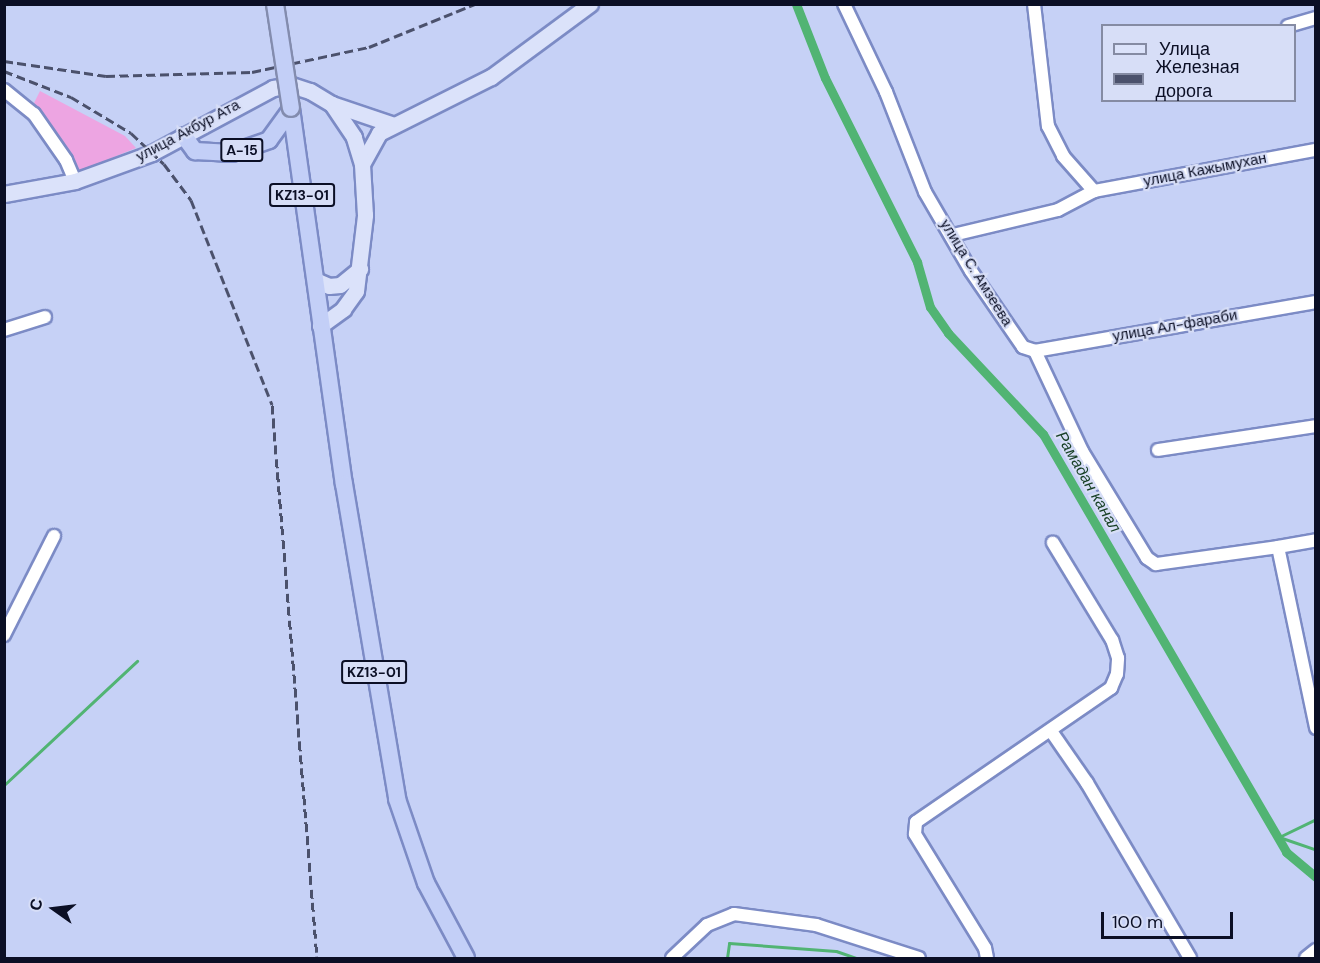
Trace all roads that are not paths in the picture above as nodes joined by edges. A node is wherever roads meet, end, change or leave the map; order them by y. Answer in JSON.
{"nodes":[{"id":1,"x":275,"y":4,"type":"edge"},
{"id":2,"x":590,"y":4,"type":"edge"},
{"id":3,"x":1034,"y":4,"type":"edge"},
{"id":4,"x":846,"y":6,"type":"edge"},
{"id":5,"x":1316,"y":18,"type":"edge"},
{"id":6,"x":1295,"y":24,"type":"edge"},
{"id":7,"x":4,"y":90,"type":"edge"},
{"id":8,"x":332,"y":104,"type":"junction"},
{"id":9,"x":291,"y":109,"type":"junction"},
{"id":10,"x":394,"y":125,"type":"junction"},
{"id":11,"x":184,"y":136,"type":"junction"},
{"id":12,"x":1316,"y":150,"type":"edge"},
{"id":13,"x":362,"y":164,"type":"junction"},
{"id":14,"x":75,"y":181,"type":"junction"},
{"id":15,"x":1094,"y":191,"type":"junction"},
{"id":16,"x":4,"y":194,"type":"edge"},
{"id":17,"x":953,"y":235,"type":"junction"},
{"id":18,"x":360,"y":269,"type":"junction"},
{"id":19,"x":315,"y":280,"type":"junction"},
{"id":20,"x":1316,"y":302,"type":"edge"},
{"id":21,"x":45,"y":317,"type":"dead end"},
{"id":22,"x":320,"y":326,"type":"junction"},
{"id":23,"x":4,"y":330,"type":"edge"},
{"id":24,"x":1035,"y":351,"type":"junction"},
{"id":25,"x":1316,"y":426,"type":"edge"},
{"id":26,"x":1158,"y":450,"type":"dead end"},
{"id":27,"x":54,"y":536,"type":"dead end"},
{"id":28,"x":1316,"y":540,"type":"edge"},
{"id":29,"x":1053,"y":543,"type":"dead end"},
{"id":30,"x":1278,"y":547,"type":"junction"},
{"id":31,"x":4,"y":635,"type":"edge"},
{"id":32,"x":1316,"y":728,"type":"edge"},
{"id":33,"x":1051,"y":731,"type":"junction"},
{"id":34,"x":1316,"y":950,"type":"edge"},
{"id":35,"x":466,"y":958,"type":"edge"},
{"id":36,"x":672,"y":958,"type":"edge"},
{"id":37,"x":919,"y":958,"type":"edge"},
{"id":38,"x":987,"y":958,"type":"edge"},
{"id":39,"x":1190,"y":958,"type":"edge"},
{"id":40,"x":1306,"y":958,"type":"edge"}],
"edges":[{"from":1,"to":9,"type":"highway","number":"KZ13-01","bridge":true},
{"from":2,"to":10,"type":"main road"},
{"from":3,"to":15,"type":"street"},
{"from":4,"to":17,"type":"street","name":"улица С. Амзеева"},
{"from":5,"to":6,"type":"street"},
{"from":7,"to":14,"type":"street"},
{"from":8,"to":10,"type":"main road","name":"улица Акбур Ата"},
{"from":8,"to":11,"type":"main road","name":"улица Акбур Ата"},
{"from":8,"to":13,"type":"main road"},
{"from":9,"to":11,"type":"highway","number":"A-15"},
{"from":9,"to":19,"type":"highway","number":"KZ13-01"},
{"from":10,"to":13,"type":"main road"},
{"from":11,"to":14,"type":"main road","name":"улица Акбур Ата"},
{"from":12,"to":15,"type":"street","name":"улица Кажымухан"},
{"from":13,"to":18,"type":"main road"},
{"from":14,"to":16,"type":"main road","name":"улица Акбур Ата"},
{"from":15,"to":17,"type":"street","name":"улица Кажымухан"},
{"from":17,"to":24,"type":"street","name":"улица С. Амзеева"},
{"from":18,"to":19,"type":"main road"},
{"from":18,"to":22,"type":"main road"},
{"from":19,"to":22,"type":"highway","number":"KZ13-01"},
{"from":20,"to":24,"type":"street","name":"улица Ал-фараби"},
{"from":21,"to":23,"type":"street"},
{"from":22,"to":35,"type":"highway","number":"KZ13-01"},
{"from":24,"to":30,"type":"street","name":"улица С. Амзеева"},
{"from":25,"to":26,"type":"street"},
{"from":27,"to":31,"type":"street"},
{"from":28,"to":30,"type":"street"},
{"from":29,"to":33,"type":"street"},
{"from":30,"to":32,"type":"street"},
{"from":33,"to":38,"type":"street"},
{"from":33,"to":39,"type":"street"},
{"from":34,"to":40,"type":"street"},
{"from":36,"to":37,"type":"street"}]}
